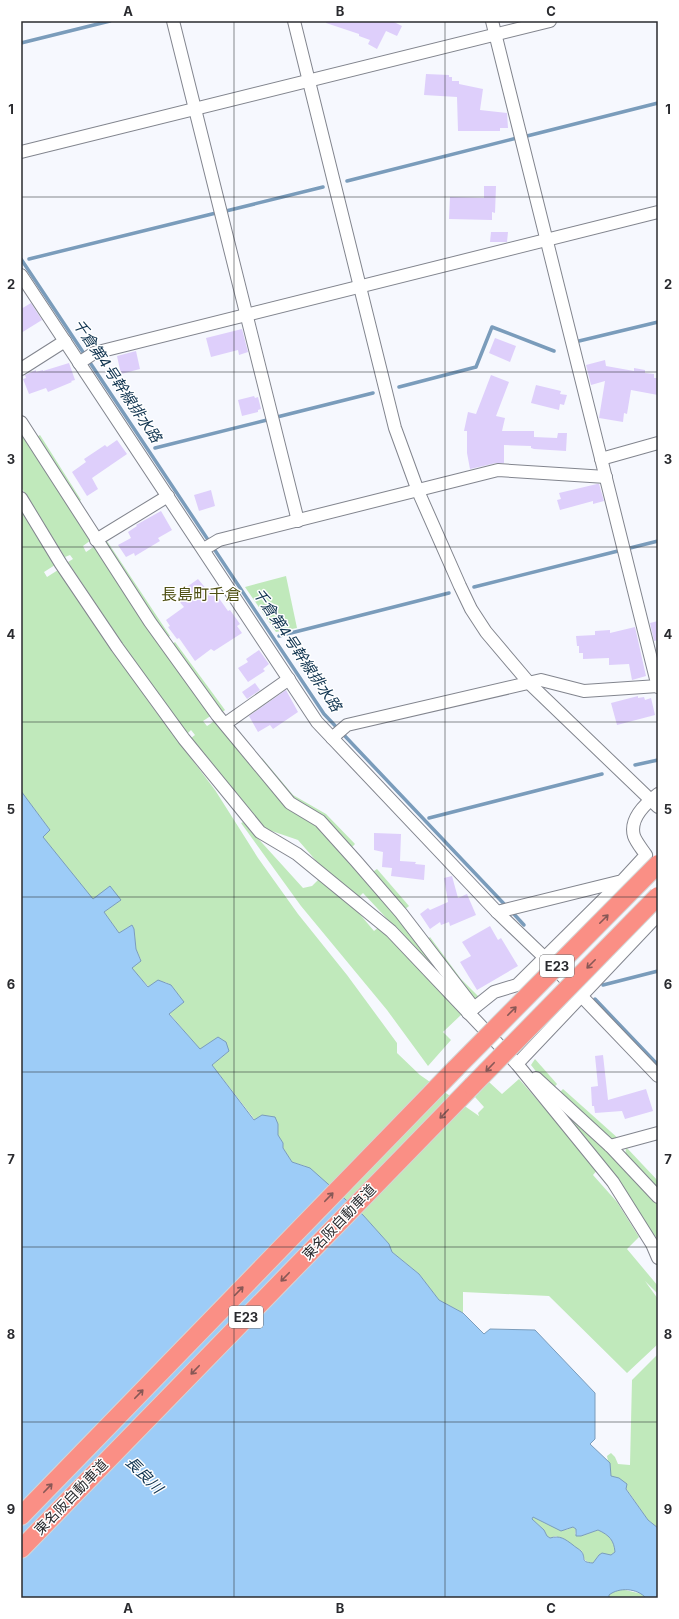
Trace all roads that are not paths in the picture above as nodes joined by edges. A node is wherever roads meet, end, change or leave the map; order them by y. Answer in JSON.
{"nodes":[{"id":1,"x":173,"y":21,"type":"edge"},
{"id":2,"x":294,"y":21,"type":"edge"},
{"id":3,"x":492,"y":21,"type":"edge"},
{"id":4,"x":550,"y":21,"type":"edge"},
{"id":5,"x":495,"y":34,"type":"junction"},
{"id":6,"x":308,"y":80,"type":"junction"},
{"id":7,"x":195,"y":108,"type":"junction"},
{"id":8,"x":21,"y":152,"type":"edge"},
{"id":9,"x":658,"y":212,"type":"edge"},
{"id":10,"x":547,"y":240,"type":"junction"},
{"id":11,"x":21,"y":275,"type":"edge"},
{"id":12,"x":360,"y":287,"type":"junction"},
{"id":13,"x":247,"y":316,"type":"junction"},
{"id":14,"x":65,"y":341,"type":"junction"},
{"id":15,"x":85,"y":359,"type":"junction"},
{"id":16,"x":21,"y":369,"type":"edge"},
{"id":17,"x":21,"y":422,"type":"edge"},
{"id":18,"x":658,"y":443,"type":"edge"},
{"id":19,"x":601,"y":459,"type":"junction"},
{"id":20,"x":606,"y":477,"type":"junction"},
{"id":21,"x":418,"y":491,"type":"junction"},
{"id":22,"x":168,"y":496,"type":"junction"},
{"id":23,"x":21,"y":498,"type":"edge"},
{"id":24,"x":298,"y":521,"type":"junction"},
{"id":25,"x":96,"y":540,"type":"junction"},
{"id":26,"x":209,"y":546,"type":"junction"},
{"id":27,"x":654,"y":650,"type":"edge"},
{"id":28,"x":289,"y":679,"type":"junction"},
{"id":29,"x":530,"y":684,"type":"junction"},
{"id":30,"x":658,"y":686,"type":"edge"},
{"id":31,"x":224,"y":724,"type":"junction"},
{"id":32,"x":337,"y":733,"type":"junction"},
{"id":33,"x":656,"y":800,"type":"edge"},
{"id":34,"x":658,"y":859,"type":"edge"},
{"id":35,"x":652,"y":860,"type":"edge"},
{"id":36,"x":622,"y":881,"type":"junction"},
{"id":37,"x":658,"y":896,"type":"edge"},
{"id":38,"x":505,"y":910,"type":"junction"},
{"id":39,"x":658,"y":914,"type":"edge"},
{"id":40,"x":544,"y":957,"type":"junction"},
{"id":41,"x":582,"y":996,"type":"junction"},
{"id":42,"x":471,"y":1010,"type":"junction"},
{"id":43,"x":517,"y":1064,"type":"junction"},
{"id":44,"x":658,"y":1076,"type":"edge"},
{"id":45,"x":658,"y":1133,"type":"edge"},
{"id":46,"x":610,"y":1146,"type":"junction"},
{"id":47,"x":658,"y":1197,"type":"edge"},
{"id":48,"x":658,"y":1258,"type":"edge"},
{"id":49,"x":21,"y":1516,"type":"edge"},
{"id":50,"x":21,"y":1549,"type":"edge"}],
"edges":[{"from":1,"to":7,"type":"street"},
{"from":2,"to":6,"type":"street"},
{"from":3,"to":5,"type":"street"},
{"from":4,"to":5,"type":"street"},
{"from":5,"to":6,"type":"street"},
{"from":5,"to":10,"type":"street"},
{"from":6,"to":7,"type":"street"},
{"from":6,"to":12,"type":"street"},
{"from":7,"to":8,"type":"street"},
{"from":7,"to":13,"type":"street"},
{"from":9,"to":10,"type":"street"},
{"from":10,"to":12,"type":"street"},
{"from":10,"to":19,"type":"street"},
{"from":11,"to":14,"type":"street"},
{"from":12,"to":13,"type":"street"},
{"from":12,"to":21,"type":"street"},
{"from":13,"to":15,"type":"street"},
{"from":13,"to":24,"type":"street"},
{"from":14,"to":15,"type":"street"},
{"from":14,"to":16,"type":"street"},
{"from":15,"to":22,"type":"street"},
{"from":17,"to":25,"type":"street"},
{"from":18,"to":19,"type":"street"},
{"from":19,"to":20,"type":"street"},
{"from":20,"to":21,"type":"street"},
{"from":20,"to":27,"type":"street"},
{"from":21,"to":24,"type":"street"},
{"from":21,"to":29,"type":"street"},
{"from":22,"to":25,"type":"street"},
{"from":22,"to":26,"type":"street"},
{"from":23,"to":42,"type":"street"},
{"from":24,"to":26,"type":"street"},
{"from":25,"to":31,"type":"street"},
{"from":26,"to":28,"type":"street"},
{"from":27,"to":30,"type":"street"},
{"from":28,"to":31,"type":"street"},
{"from":28,"to":32,"type":"street"},
{"from":29,"to":30,"type":"street"},
{"from":29,"to":32,"type":"street"},
{"from":29,"to":33,"type":"street"},
{"from":31,"to":42,"type":"street"},
{"from":32,"to":38,"type":"street"},
{"from":33,"to":35,"type":"street"},
{"from":34,"to":35,"type":"street"},
{"from":35,"to":36,"type":"street"},
{"from":49,"to":35,"type":"highway","name":"東名阪自動車道","number":"E23","one_way":true,"bridge":true},
{"from":36,"to":38,"type":"street"},
{"from":36,"to":40,"type":"street"},
{"from":37,"to":50,"type":"highway","name":"東名阪自動車道","number":"E23","one_way":true,"bridge":true},
{"from":38,"to":40,"type":"street"},
{"from":39,"to":41,"type":"street"},
{"from":40,"to":41,"type":"street"},
{"from":40,"to":42,"type":"street"},
{"from":41,"to":43,"type":"street"},
{"from":41,"to":44,"type":"street"},
{"from":42,"to":43,"type":"street"},
{"from":43,"to":46,"type":"street"},
{"from":43,"to":48,"type":"street"},
{"from":45,"to":46,"type":"street"},
{"from":46,"to":47,"type":"street"}]}
